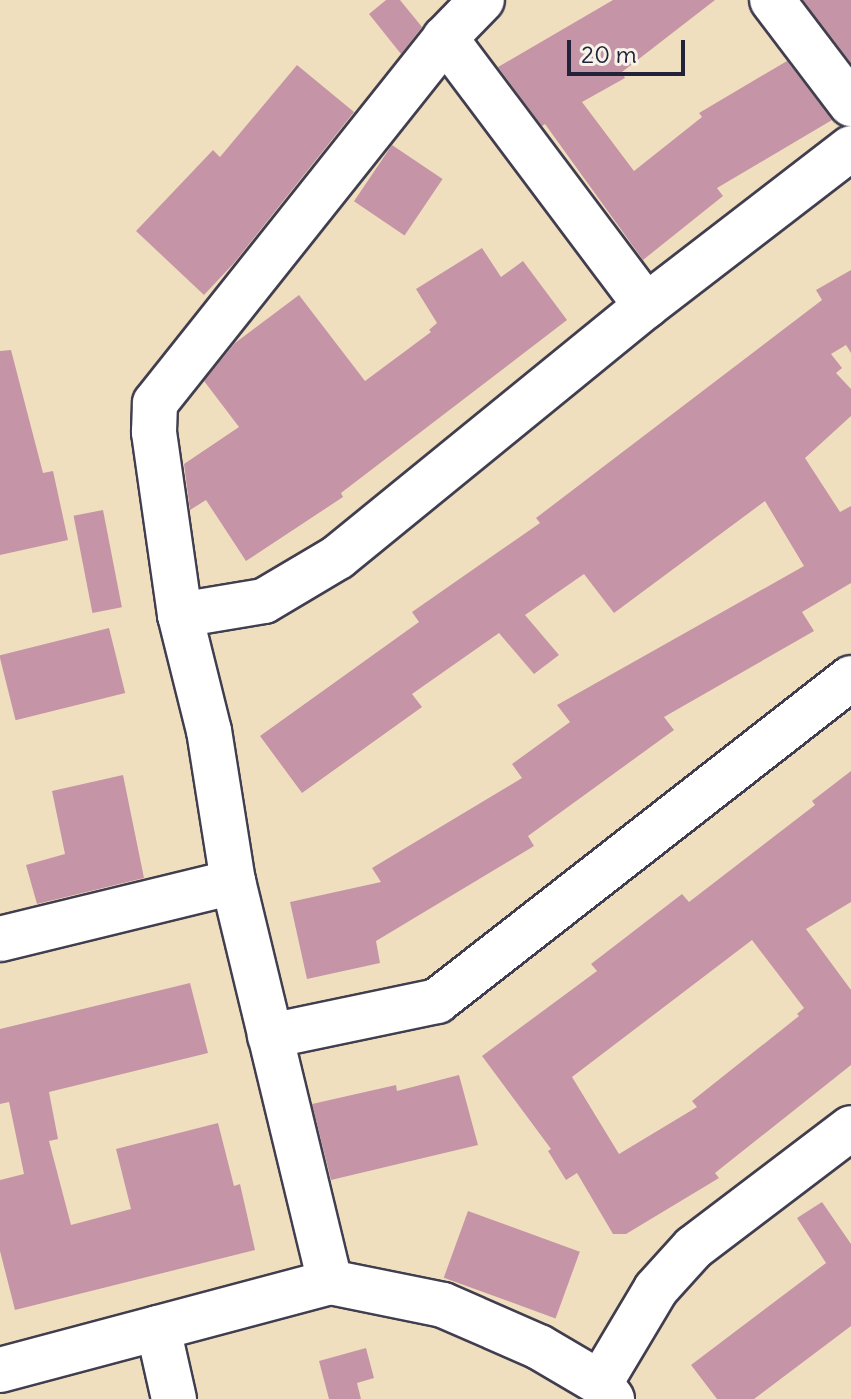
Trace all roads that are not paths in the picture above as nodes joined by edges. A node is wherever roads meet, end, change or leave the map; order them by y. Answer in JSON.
{"nodes":[{"id":1,"x":482,"y":0,"type":"edge"},
{"id":2,"x":772,"y":0,"type":"edge"},
{"id":3,"x":445,"y":38,"type":"junction"},
{"id":4,"x":851,"y":104,"type":"edge"},
{"id":5,"x":851,"y":148,"type":"edge"},
{"id":6,"x":646,"y":306,"type":"junction"},
{"id":7,"x":180,"y":615,"type":"junction"},
{"id":8,"x":851,"y":678,"type":"edge"},
{"id":9,"x":233,"y":882,"type":"junction"},
{"id":10,"x":0,"y":939,"type":"edge"},
{"id":11,"x":270,"y":1036,"type":"junction"},
{"id":12,"x":851,"y":1128,"type":"edge"},
{"id":13,"x":330,"y":1282,"type":"junction"},
{"id":14,"x":158,"y":1328,"type":"junction"},
{"id":15,"x":0,"y":1370,"type":"edge"},
{"id":16,"x":606,"y":1391,"type":"edge"},
{"id":17,"x":174,"y":1399,"type":"edge"}],
"edges":[{"from":1,"to":3,"type":"street"},
{"from":2,"to":4,"type":"street"},
{"from":3,"to":6,"type":"street"},
{"from":3,"to":7,"type":"street"},
{"from":5,"to":6,"type":"street"},
{"from":6,"to":7,"type":"street"},
{"from":7,"to":9,"type":"street"},
{"from":8,"to":11,"type":"street"},
{"from":9,"to":10,"type":"street"},
{"from":9,"to":11,"type":"street"},
{"from":11,"to":13,"type":"street"},
{"from":12,"to":16,"type":"street"},
{"from":13,"to":14,"type":"street"},
{"from":13,"to":16,"type":"street"},
{"from":14,"to":15,"type":"street"},
{"from":14,"to":17,"type":"street"}]}
